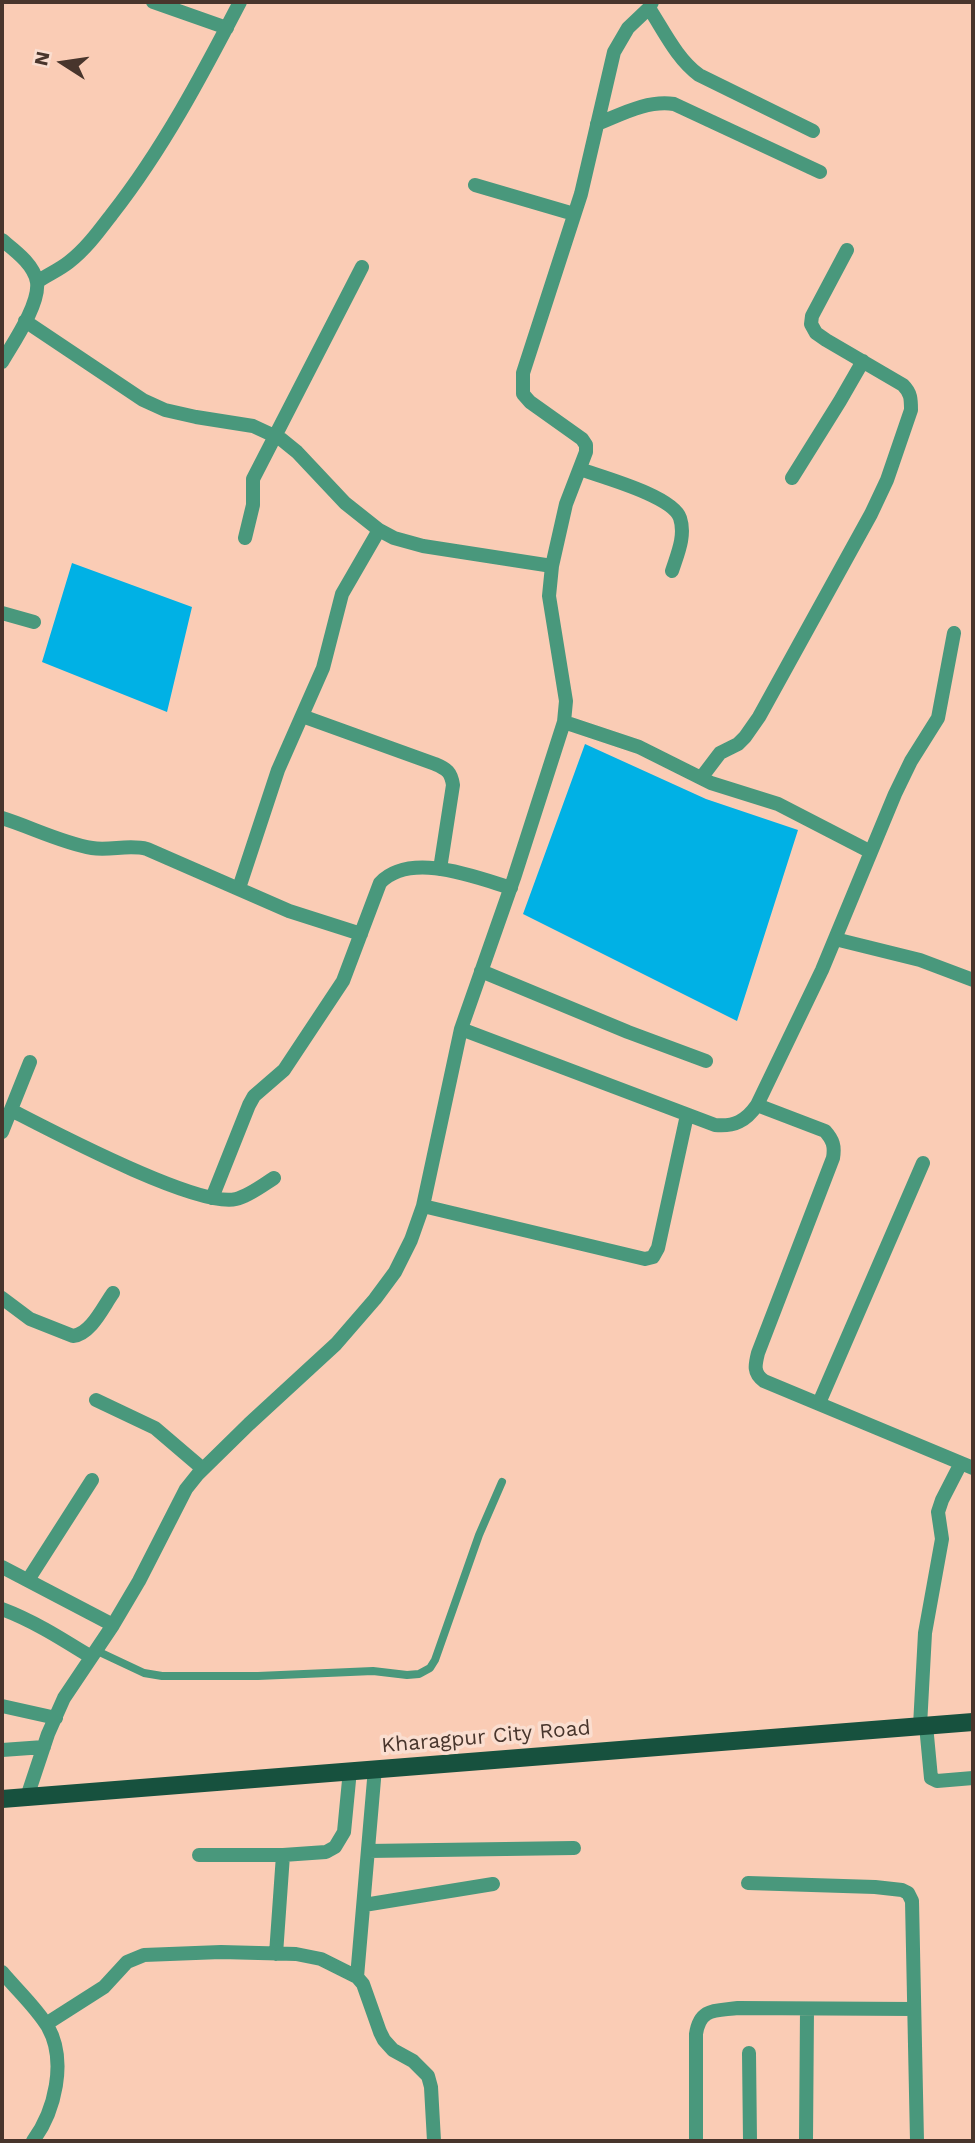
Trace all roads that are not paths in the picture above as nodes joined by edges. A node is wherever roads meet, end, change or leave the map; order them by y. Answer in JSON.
{"nodes":[{"id":1,"x":153,"y":2,"type":"edge"},
{"id":2,"x":240,"y":2,"type":"edge"},
{"id":3,"x":651,"y":5,"type":"edge"},
{"id":4,"x":227,"y":27,"type":"junction"},
{"id":5,"x":597,"y":124,"type":"junction"},
{"id":6,"x":813,"y":131,"type":"dead end"},
{"id":7,"x":820,"y":172,"type":"dead end"},
{"id":8,"x":475,"y":185,"type":"dead end"},
{"id":9,"x":574,"y":214,"type":"junction"},
{"id":10,"x":2,"y":240,"type":"edge"},
{"id":11,"x":847,"y":250,"type":"dead end"},
{"id":12,"x":362,"y":267,"type":"dead end"},
{"id":13,"x":37,"y":282,"type":"junction"},
{"id":14,"x":25,"y":321,"type":"junction"},
{"id":15,"x":863,"y":361,"type":"junction"},
{"id":16,"x":2,"y":362,"type":"edge"},
{"id":17,"x":275,"y":436,"type":"junction"},
{"id":18,"x":580,"y":469,"type":"junction"},
{"id":19,"x":792,"y":478,"type":"dead end"},
{"id":20,"x":379,"y":530,"type":"junction"},
{"id":21,"x":245,"y":538,"type":"dead end"},
{"id":22,"x":552,"y":566,"type":"junction"},
{"id":23,"x":672,"y":571,"type":"dead end"},
{"id":24,"x":2,"y":613,"type":"edge"},
{"id":25,"x":34,"y":622,"type":"dead end"},
{"id":26,"x":954,"y":633,"type":"dead end"},
{"id":27,"x":302,"y":716,"type":"junction"},
{"id":28,"x":564,"y":722,"type":"junction"},
{"id":29,"x":701,"y":778,"type":"junction"},
{"id":30,"x":2,"y":818,"type":"edge"},
{"id":31,"x":871,"y":852,"type":"junction"},
{"id":32,"x":440,"y":869,"type":"junction"},
{"id":33,"x":239,"y":888,"type":"junction"},
{"id":34,"x":511,"y":888,"type":"junction"},
{"id":35,"x":361,"y":934,"type":"junction"},
{"id":36,"x":835,"y":939,"type":"junction"},
{"id":37,"x":481,"y":971,"type":"junction"},
{"id":38,"x":973,"y":980,"type":"edge"},
{"id":39,"x":461,"y":1029,"type":"junction"},
{"id":40,"x":706,"y":1061,"type":"dead end"},
{"id":41,"x":30,"y":1062,"type":"dead end"},
{"id":42,"x":757,"y":1105,"type":"junction"},
{"id":43,"x":10,"y":1110,"type":"junction"},
{"id":44,"x":687,"y":1115,"type":"junction"},
{"id":45,"x":2,"y":1132,"type":"edge"},
{"id":46,"x":923,"y":1163,"type":"dead end"},
{"id":47,"x":274,"y":1178,"type":"dead end"},
{"id":48,"x":212,"y":1198,"type":"junction"},
{"id":49,"x":423,"y":1206,"type":"junction"},
{"id":50,"x":113,"y":1293,"type":"dead end"},
{"id":51,"x":2,"y":1298,"type":"edge"},
{"id":52,"x":96,"y":1399,"type":"dead end"},
{"id":53,"x":819,"y":1403,"type":"junction"},
{"id":54,"x":967,"y":1465,"type":"edge"},
{"id":55,"x":203,"y":1469,"type":"junction"},
{"id":56,"x":92,"y":1479,"type":"dead end"},
{"id":57,"x":502,"y":1482,"type":"dead end"},
{"id":58,"x":2,"y":1567,"type":"edge"},
{"id":59,"x":28,"y":1580,"type":"junction"},
{"id":60,"x":2,"y":1609,"type":"edge"},
{"id":61,"x":113,"y":1625,"type":"junction"},
{"id":62,"x":93,"y":1654,"type":"junction"},
{"id":63,"x":2,"y":1706,"type":"edge"},
{"id":64,"x":56,"y":1718,"type":"junction"},
{"id":65,"x":973,"y":1722,"type":"edge"},
{"id":66,"x":923,"y":1726,"type":"junction"},
{"id":67,"x":44,"y":1747,"type":"junction"},
{"id":68,"x":2,"y":1750,"type":"edge"},
{"id":69,"x":375,"y":1768,"type":"junction"},
{"id":70,"x":350,"y":1770,"type":"junction"},
{"id":71,"x":973,"y":1778,"type":"edge"},
{"id":72,"x":27,"y":1797,"type":"junction"},
{"id":73,"x":2,"y":1799,"type":"edge"},
{"id":74,"x":574,"y":1848,"type":"dead end"},
{"id":75,"x":368,"y":1851,"type":"junction"},
{"id":76,"x":200,"y":1855,"type":"dead end"},
{"id":77,"x":284,"y":1855,"type":"junction"},
{"id":78,"x":748,"y":1883,"type":"dead end"},
{"id":79,"x":493,"y":1884,"type":"dead end"},
{"id":80,"x":364,"y":1905,"type":"junction"},
{"id":81,"x":276,"y":1954,"type":"junction"},
{"id":82,"x":2,"y":1972,"type":"edge"},
{"id":83,"x":357,"y":1977,"type":"junction"},
{"id":84,"x":807,"y":2009,"type":"junction"},
{"id":85,"x":914,"y":2009,"type":"junction"},
{"id":86,"x":46,"y":2024,"type":"junction"},
{"id":87,"x":749,"y":2053,"type":"dead end"},
{"id":88,"x":33,"y":2141,"type":"edge"},
{"id":89,"x":434,"y":2141,"type":"edge"},
{"id":90,"x":696,"y":2141,"type":"edge"},
{"id":91,"x":750,"y":2141,"type":"edge"},
{"id":92,"x":806,"y":2141,"type":"edge"},
{"id":93,"x":917,"y":2141,"type":"edge"}],
"edges":[{"from":1,"to":4,"type":"street"},
{"from":2,"to":4,"type":"street"},
{"from":3,"to":5,"type":"street"},
{"from":3,"to":6,"type":"street"},
{"from":4,"to":13,"type":"street"},
{"from":5,"to":7,"type":"street"},
{"from":5,"to":9,"type":"street"},
{"from":8,"to":9,"type":"street"},
{"from":9,"to":18,"type":"street"},
{"from":10,"to":13,"type":"street"},
{"from":11,"to":15,"type":"street"},
{"from":12,"to":17,"type":"street"},
{"from":13,"to":14,"type":"street"},
{"from":14,"to":16,"type":"street"},
{"from":14,"to":17,"type":"street"},
{"from":15,"to":19,"type":"street"},
{"from":15,"to":29,"type":"street"},
{"from":17,"to":20,"type":"street"},
{"from":17,"to":21,"type":"street"},
{"from":18,"to":22,"type":"street"},
{"from":18,"to":23,"type":"street"},
{"from":20,"to":22,"type":"street"},
{"from":20,"to":27,"type":"street"},
{"from":22,"to":28,"type":"street"},
{"from":24,"to":25,"type":"street"},
{"from":26,"to":31,"type":"street"},
{"from":27,"to":32,"type":"street"},
{"from":27,"to":33,"type":"street"},
{"from":28,"to":29,"type":"street"},
{"from":28,"to":34,"type":"street"},
{"from":29,"to":31,"type":"street"},
{"from":30,"to":33,"type":"street"},
{"from":31,"to":36,"type":"street"},
{"from":32,"to":34,"type":"street"},
{"from":32,"to":35,"type":"street"},
{"from":33,"to":35,"type":"street"},
{"from":34,"to":37,"type":"street"},
{"from":35,"to":48,"type":"street"},
{"from":36,"to":38,"type":"street"},
{"from":36,"to":42,"type":"street"},
{"from":37,"to":39,"type":"street"},
{"from":37,"to":40,"type":"street"},
{"from":39,"to":44,"type":"street"},
{"from":39,"to":49,"type":"street"},
{"from":41,"to":43,"type":"street"},
{"from":42,"to":44,"type":"street"},
{"from":42,"to":53,"type":"street"},
{"from":43,"to":45,"type":"street"},
{"from":43,"to":48,"type":"street"},
{"from":44,"to":49,"type":"street"},
{"from":46,"to":53,"type":"street"},
{"from":47,"to":48,"type":"street"},
{"from":49,"to":55,"type":"street"},
{"from":50,"to":51,"type":"street"},
{"from":52,"to":55,"type":"street"},
{"from":53,"to":54,"type":"street"},
{"from":54,"to":66,"type":"street"},
{"from":55,"to":61,"type":"street"},
{"from":56,"to":59,"type":"street"},
{"from":57,"to":62,"type":"lane"},
{"from":58,"to":59,"type":"street"},
{"from":59,"to":61,"type":"street"},
{"from":60,"to":62,"type":"street"},
{"from":61,"to":62,"type":"street"},
{"from":62,"to":64,"type":"street"},
{"from":63,"to":64,"type":"street"},
{"from":64,"to":67,"type":"street"},
{"from":65,"to":66,"type":"main road","name":"Kharagpur City Road"},
{"from":66,"to":69,"type":"main road","name":"Kharagpur City Road"},
{"from":66,"to":71,"type":"street"},
{"from":67,"to":68,"type":"street"},
{"from":67,"to":72,"type":"street"},
{"from":69,"to":70,"type":"main road","name":"Kharagpur City Road"},
{"from":69,"to":75,"type":"street"},
{"from":70,"to":72,"type":"main road","name":"Kharagpur City Road"},
{"from":70,"to":77,"type":"street"},
{"from":72,"to":73,"type":"main road","name":"Kharagpur City Road"},
{"from":74,"to":75,"type":"street"},
{"from":75,"to":80,"type":"street"},
{"from":76,"to":77,"type":"street"},
{"from":77,"to":81,"type":"street"},
{"from":78,"to":85,"type":"street"},
{"from":79,"to":80,"type":"street"},
{"from":80,"to":83,"type":"street"},
{"from":81,"to":83,"type":"street"},
{"from":81,"to":86,"type":"street"},
{"from":82,"to":86,"type":"street"},
{"from":83,"to":89,"type":"street"},
{"from":84,"to":85,"type":"street"},
{"from":84,"to":90,"type":"street"},
{"from":84,"to":92,"type":"street"},
{"from":85,"to":93,"type":"street"},
{"from":86,"to":88,"type":"street"},
{"from":87,"to":91,"type":"street"}]}
